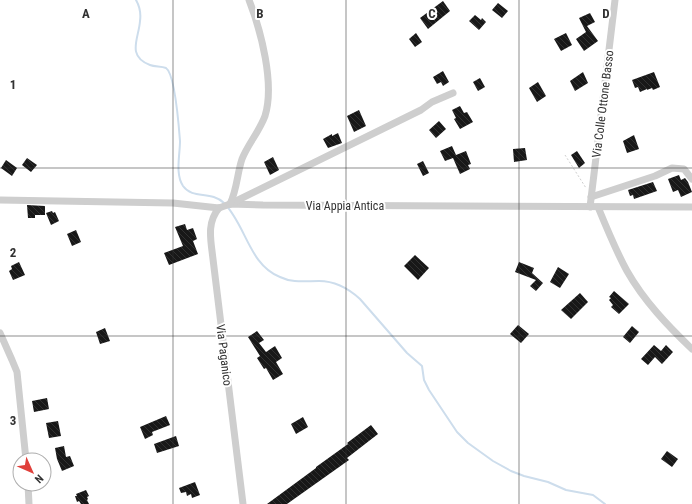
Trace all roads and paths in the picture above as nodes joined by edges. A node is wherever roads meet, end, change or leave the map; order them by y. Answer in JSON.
{"nodes":[{"id":1,"x":249,"y":0,"type":"edge"},
{"id":2,"x":616,"y":0,"type":"edge"},
{"id":3,"x":453,"y":93,"type":"dead end"},
{"id":4,"x":565,"y":155,"type":"dead end"},
{"id":5,"x":692,"y":179,"type":"edge"},
{"id":6,"x":250,"y":194,"type":"junction"},
{"id":7,"x":591,"y":197,"type":"junction"},
{"id":8,"x":0,"y":200,"type":"edge"},
{"id":9,"x":230,"y":204,"type":"junction"},
{"id":10,"x":253,"y":205,"type":"junction"},
{"id":11,"x":590,"y":207,"type":"junction"},
{"id":12,"x":598,"y":207,"type":"junction"},
{"id":13,"x":692,"y":207,"type":"edge"},
{"id":14,"x":219,"y":208,"type":"junction"},
{"id":15,"x":0,"y":333,"type":"edge"},
{"id":16,"x":692,"y":349,"type":"edge"},
{"id":17,"x":25,"y":452,"type":"edge"},
{"id":18,"x":28,"y":492,"type":"edge"},
{"id":19,"x":29,"y":504,"type":"edge"},
{"id":20,"x":243,"y":504,"type":"edge"}],
"edges":[{"from":1,"to":9,"type":"street"},
{"from":2,"to":7,"type":"street","name":"Via Colle Ottone Basso"},
{"from":3,"to":6,"type":"street"},
{"from":4,"to":7,"type":"path"},
{"from":5,"to":7,"type":"street"},
{"from":6,"to":9,"type":"street"},
{"from":6,"to":10,"type":"street"},
{"from":7,"to":11,"type":"street","name":"Via Colle Ottone Basso"},
{"from":8,"to":14,"type":"street","name":"Via Appia Antica"},
{"from":9,"to":10,"type":"street","name":"Via Appia Antica"},
{"from":9,"to":14,"type":"street","name":"Via Appia Antica"},
{"from":10,"to":11,"type":"street","name":"Via Appia Antica"},
{"from":11,"to":12,"type":"street","name":"Via Appia Antica"},
{"from":12,"to":13,"type":"street","name":"Via Appia Antica"},
{"from":12,"to":16,"type":"street"},
{"from":14,"to":20,"type":"street","name":"Via Paganico"},
{"from":15,"to":17,"type":"street"},
{"from":18,"to":19,"type":"street"}]}
